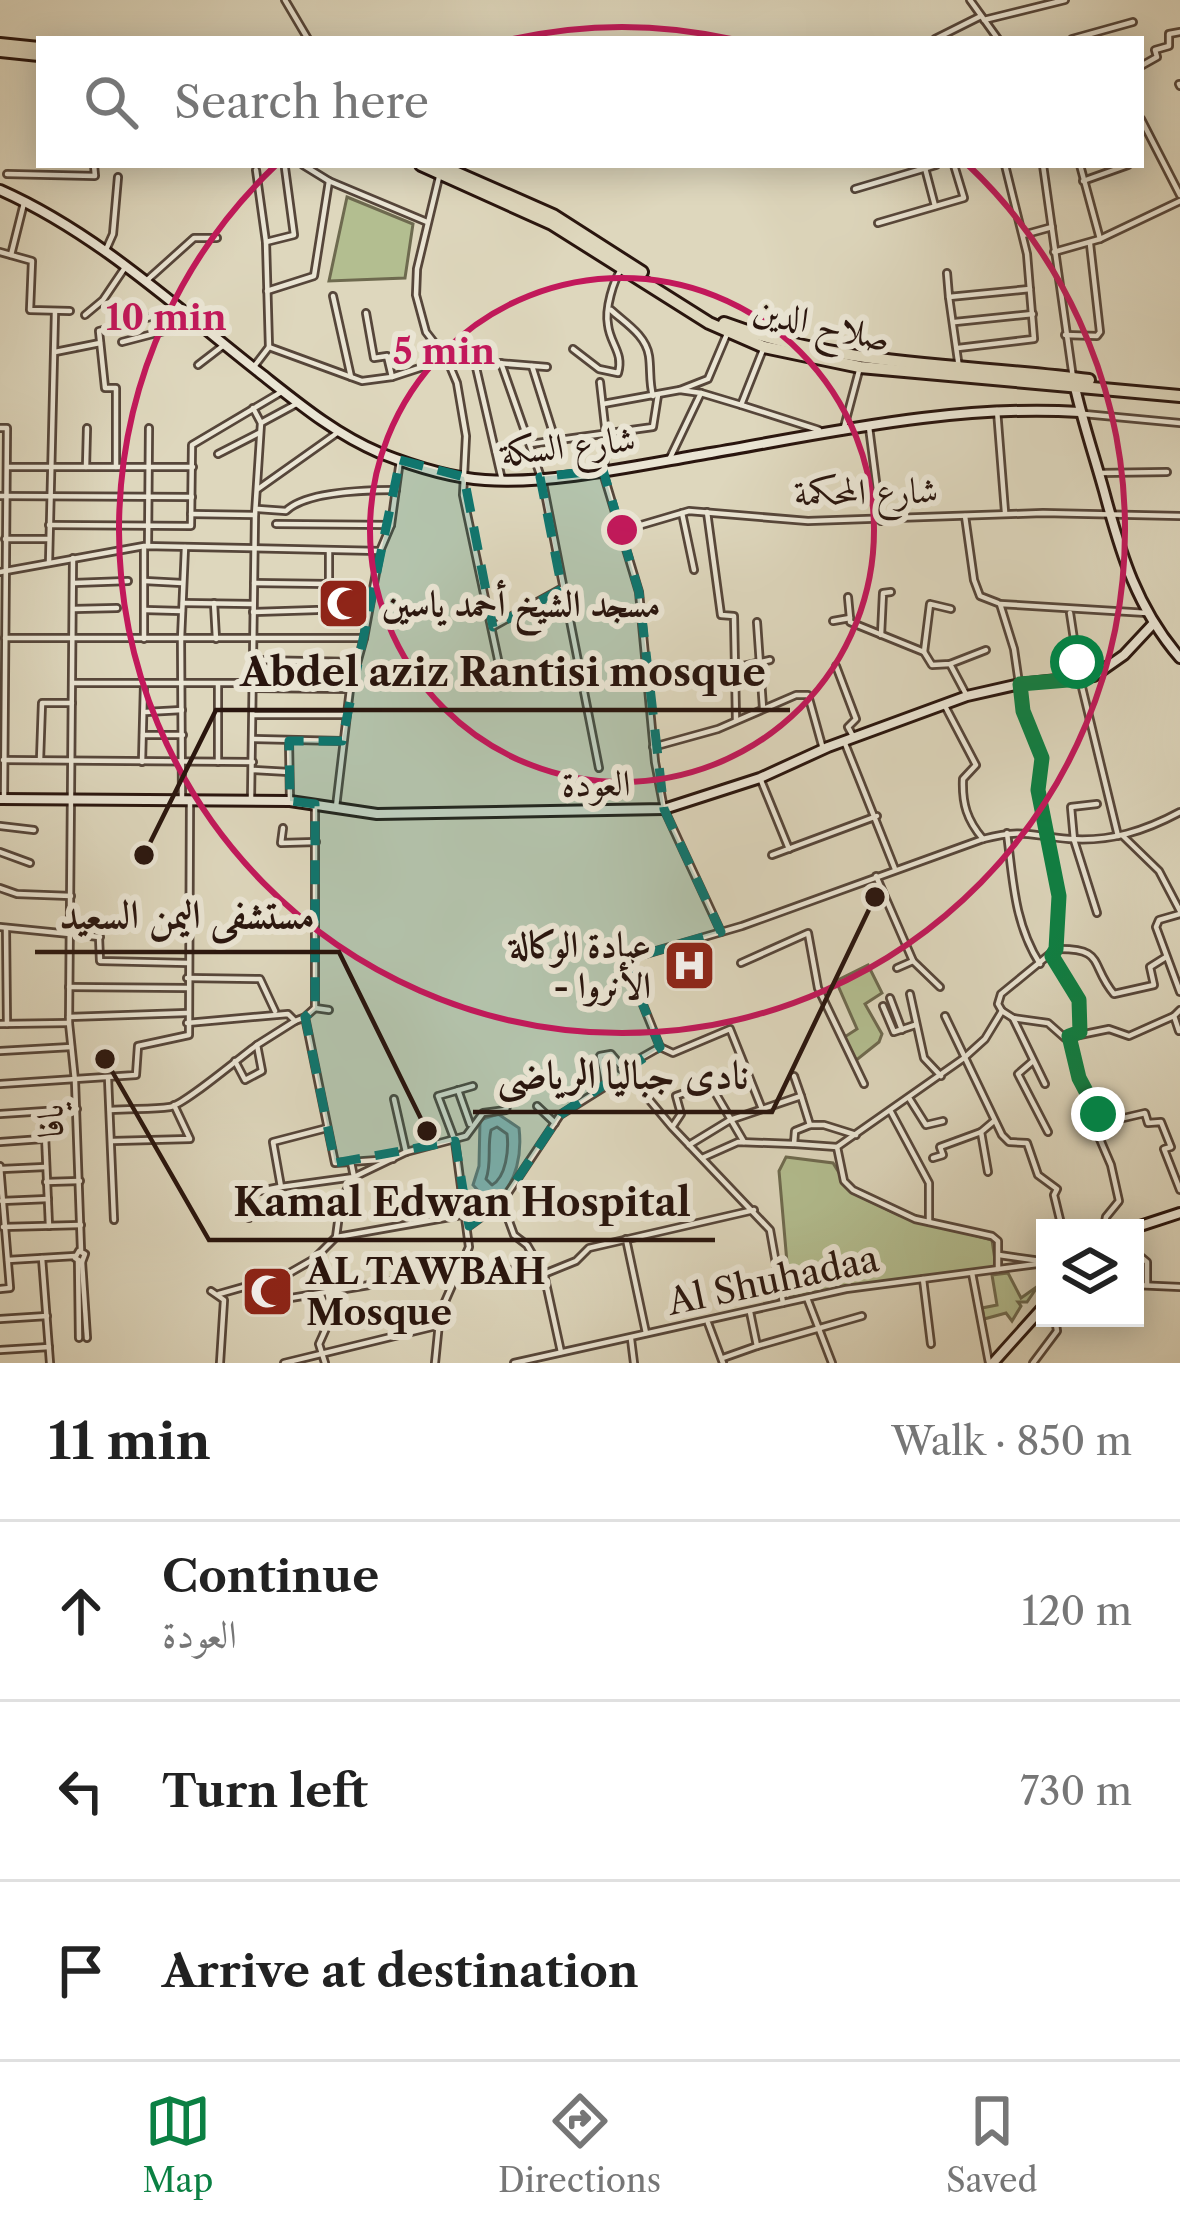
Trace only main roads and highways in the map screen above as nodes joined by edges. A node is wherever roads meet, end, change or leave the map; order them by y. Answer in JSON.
{"nodes":[{"id":1,"x":0,"y":47,"type":"edge"},
{"id":2,"x":36,"y":52,"type":"edge"},
{"id":3,"x":439,"y":169,"type":"edge"},
{"id":4,"x":0,"y":190,"type":"edge"},
{"id":5,"x":1074,"y":382,"type":"junction"},
{"id":6,"x":1180,"y":393,"type":"edge"},
{"id":7,"x":1080,"y":412,"type":"junction"},
{"id":8,"x":1152,"y":625,"type":"junction"},
{"id":9,"x":1180,"y":658,"type":"edge"},
{"id":10,"x":2,"y":799,"type":"edge"},
{"id":11,"x":1180,"y":1213,"type":"edge"},
{"id":12,"x":1144,"y":1225,"type":"edge"},
{"id":13,"x":1036,"y":1315,"type":"edge"},
{"id":14,"x":991,"y":1363,"type":"edge"}],
"edges":[{"from":1,"to":2,"type":"highway"},
{"from":3,"to":5,"type":"highway","name":"صلاح الدين"},
{"from":3,"to":5,"type":"highway","name":"صلاح الدين"},
{"from":4,"to":7,"type":"main road","name":"شارع السكة"},
{"from":5,"to":6,"type":"highway","name":"صلاح الدين"},
{"from":5,"to":7,"type":"main road"},
{"from":7,"to":8,"type":"main road"},
{"from":8,"to":9,"type":"main road"},
{"from":8,"to":10,"type":"main road","name":"العودة"},
{"from":11,"to":12,"type":"main road"},
{"from":13,"to":14,"type":"main road"}]}
